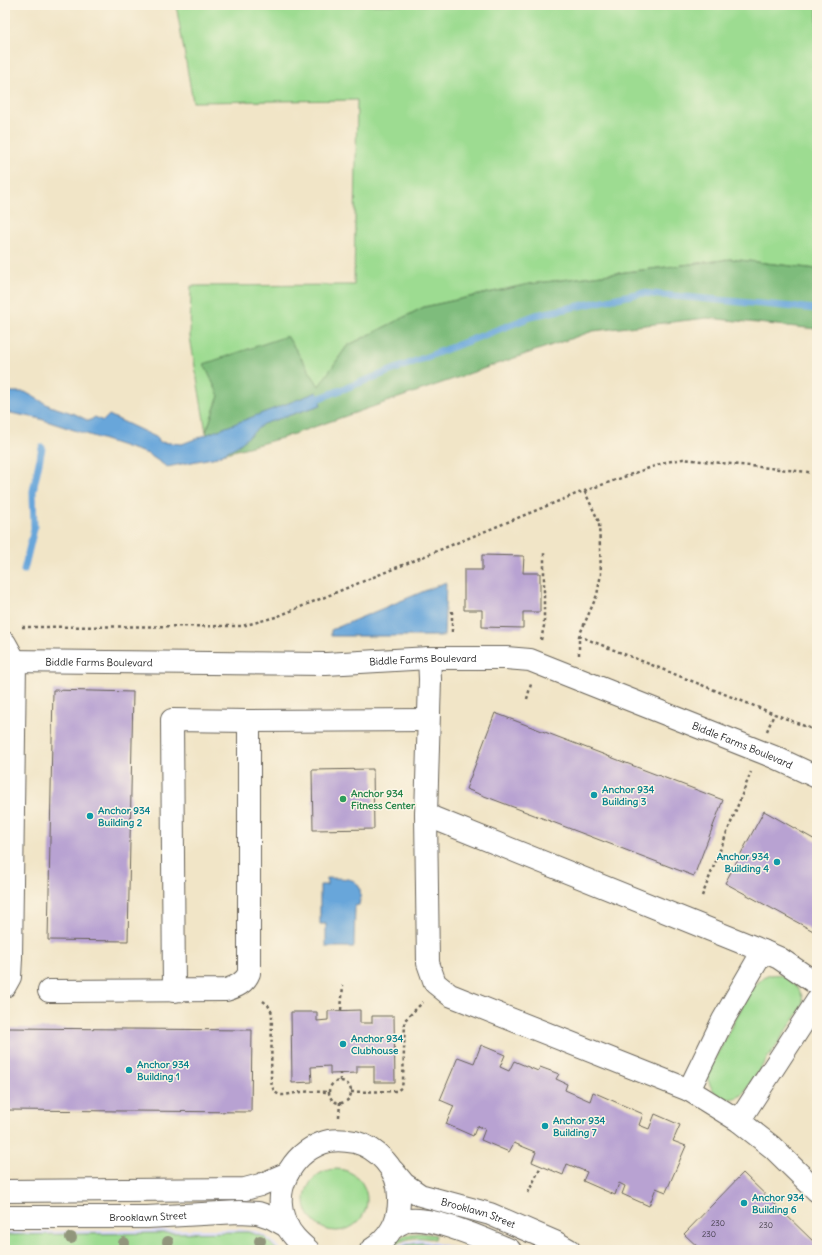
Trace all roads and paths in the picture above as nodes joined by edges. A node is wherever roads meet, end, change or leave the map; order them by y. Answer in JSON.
{"nodes":[{"id":1,"x":817,"y":473,"type":"edge"},
{"id":2,"x":584,"y":490,"type":"junction"},
{"id":3,"x":544,"y":553,"type":"dead end"},
{"id":4,"x":452,"y":611,"type":"dead end"},
{"id":5,"x":452,"y":636,"type":"dead end"},
{"id":6,"x":579,"y":636,"type":"junction"},
{"id":7,"x":540,"y":643,"type":"dead end"},
{"id":8,"x":10,"y":648,"type":"edge"},
{"id":9,"x":428,"y":658,"type":"junction"},
{"id":10,"x":579,"y":680,"type":"junction"},
{"id":11,"x":531,"y":681,"type":"dead end"},
{"id":12,"x":527,"y":699,"type":"dead end"},
{"id":13,"x":774,"y":714,"type":"dead end"},
{"id":14,"x":428,"y":720,"type":"junction"},
{"id":15,"x":249,"y":722,"type":"junction"},
{"id":16,"x":817,"y":731,"type":"edge"},
{"id":17,"x":767,"y":732,"type":"dead end"},
{"id":18,"x":753,"y":767,"type":"dead end"},
{"id":19,"x":817,"y":777,"type":"edge"},
{"id":20,"x":426,"y":815,"type":"junction"},
{"id":21,"x":702,"y":896,"type":"dead end"},
{"id":22,"x":763,"y":951,"type":"junction"},
{"id":23,"x":817,"y":984,"type":"edge"},
{"id":24,"x":343,"y":985,"type":"dead end"},
{"id":25,"x":5,"y":986,"type":"edge"},
{"id":26,"x":49,"y":991,"type":"dead end"},
{"id":27,"x":174,"y":991,"type":"junction"},
{"id":28,"x":425,"y":999,"type":"dead end"},
{"id":29,"x":263,"y":1001,"type":"dead end"},
{"id":30,"x":817,"y":1001,"type":"edge"},
{"id":31,"x":341,"y":1010,"type":"dead end"},
{"id":32,"x":340,"y":1073,"type":"dead end"},
{"id":33,"x":340,"y":1081,"type":"junction"},
{"id":34,"x":689,"y":1090,"type":"junction"},
{"id":35,"x":330,"y":1092,"type":"junction"},
{"id":36,"x":351,"y":1092,"type":"junction"},
{"id":37,"x":340,"y":1102,"type":"junction"},
{"id":38,"x":739,"y":1121,"type":"junction"},
{"id":39,"x":339,"y":1124,"type":"dead end"},
{"id":40,"x":541,"y":1166,"type":"dead end"},
{"id":41,"x":392,"y":1170,"type":"junction"},
{"id":42,"x":288,"y":1173,"type":"junction"},
{"id":43,"x":5,"y":1190,"type":"edge"},
{"id":44,"x":817,"y":1191,"type":"edge"},
{"id":45,"x":528,"y":1193,"type":"dead end"},
{"id":46,"x":5,"y":1217,"type":"edge"},
{"id":47,"x":288,"y":1227,"type":"junction"},
{"id":48,"x":393,"y":1228,"type":"junction"},
{"id":49,"x":308,"y":1250,"type":"edge"},
{"id":50,"x":371,"y":1250,"type":"edge"},
{"id":51,"x":510,"y":1250,"type":"edge"},
{"id":52,"x":569,"y":1250,"type":"edge"}],
"edges":[{"from":1,"to":2,"type":"path"},
{"from":2,"to":6,"type":"path"},
{"from":2,"to":8,"type":"path"},
{"from":3,"to":7,"type":"path"},
{"from":4,"to":5,"type":"path"},
{"from":6,"to":10,"type":"path"},
{"from":6,"to":16,"type":"path"},
{"from":8,"to":9,"type":"street","name":"Biddle Farms Boulevard"},
{"from":8,"to":25,"type":"street"},
{"from":9,"to":10,"type":"street","name":"Biddle Farms Boulevard"},
{"from":9,"to":14,"type":"street"},
{"from":10,"to":19,"type":"street","name":"Biddle Farms Boulevard"},
{"from":11,"to":12,"type":"path"},
{"from":13,"to":17,"type":"path"},
{"from":14,"to":15,"type":"street"},
{"from":14,"to":20,"type":"street"},
{"from":15,"to":27,"type":"street"},
{"from":15,"to":27,"type":"street"},
{"from":18,"to":21,"type":"path"},
{"from":20,"to":22,"type":"street"},
{"from":20,"to":34,"type":"street"},
{"from":22,"to":23,"type":"street"},
{"from":22,"to":34,"type":"street"},
{"from":24,"to":31,"type":"path"},
{"from":26,"to":27,"type":"street"},
{"from":28,"to":36,"type":"path"},
{"from":29,"to":35,"type":"path"},
{"from":30,"to":38,"type":"street"},
{"from":32,"to":33,"type":"path"},
{"from":33,"to":35,"type":"path"},
{"from":33,"to":36,"type":"path"},
{"from":34,"to":38,"type":"street"},
{"from":35,"to":37,"type":"path"},
{"from":36,"to":37,"type":"path"},
{"from":37,"to":39,"type":"path"},
{"from":38,"to":44,"type":"street"},
{"from":40,"to":45,"type":"path"},
{"from":41,"to":42,"type":"street","name":"Brooklawn Street"},
{"from":41,"to":48,"type":"street","name":"Brooklawn Street"},
{"from":41,"to":52,"type":"street","name":"Brooklawn Street"},
{"from":42,"to":43,"type":"street"},
{"from":42,"to":47,"type":"street","name":"Brooklawn Street"},
{"from":46,"to":47,"type":"street","name":"Brooklawn Street"},
{"from":47,"to":49,"type":"street","name":"Brooklawn Street"},
{"from":48,"to":50,"type":"street","name":"Brooklawn Street"},
{"from":48,"to":51,"type":"street","name":"Brooklawn Street"}]}
